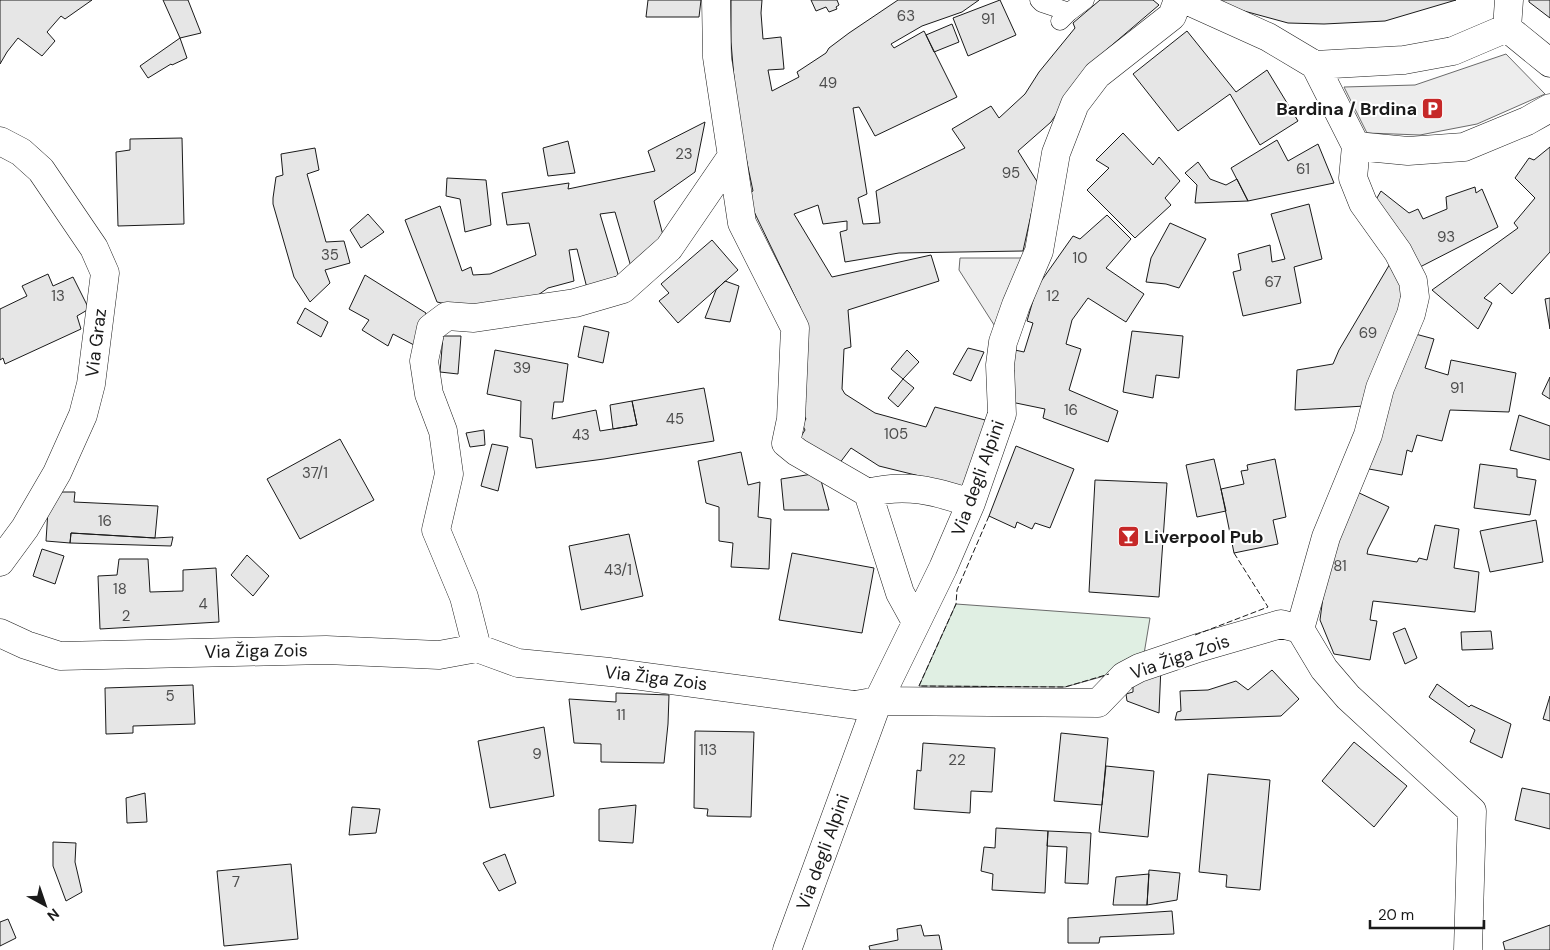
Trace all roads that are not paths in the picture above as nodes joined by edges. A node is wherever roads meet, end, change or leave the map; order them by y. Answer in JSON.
{"nodes":[{"id":1,"x":716,"y":0,"type":"edge"},
{"id":2,"x":1039,"y":0,"type":"edge"},
{"id":3,"x":1085,"y":0,"type":"edge"},
{"id":4,"x":1178,"y":0,"type":"edge"},
{"id":5,"x":1186,"y":0,"type":"edge"},
{"id":6,"x":1509,"y":0,"type":"edge"},
{"id":7,"x":1507,"y":28,"type":"junction"},
{"id":8,"x":1550,"y":63,"type":"edge"},
{"id":9,"x":1315,"y":65,"type":"junction"},
{"id":10,"x":1550,"y":108,"type":"edge"},
{"id":11,"x":0,"y":141,"type":"edge"},
{"id":12,"x":1356,"y":146,"type":"junction"},
{"id":13,"x":732,"y":156,"type":"junction"},
{"id":14,"x":868,"y":493,"type":"junction"},
{"id":15,"x":971,"y":503,"type":"junction"},
{"id":16,"x":0,"y":562,"type":"edge"},
{"id":17,"x":916,"y":622,"type":"junction"},
{"id":18,"x":1300,"y":629,"type":"junction"},
{"id":19,"x":0,"y":633,"type":"edge"},
{"id":20,"x":477,"y":648,"type":"junction"},
{"id":21,"x":878,"y":701,"type":"junction"},
{"id":22,"x":787,"y":950,"type":"edge"},
{"id":23,"x":1468,"y":950,"type":"edge"}],
"edges":[{"from":1,"to":13,"type":"street"},
{"from":2,"to":3,"type":"lane"},
{"from":4,"to":15,"type":"street","name":"Via degli Alpini"},
{"from":5,"to":9,"type":"street"},
{"from":6,"to":7,"type":"street"},
{"from":7,"to":8,"type":"street"},
{"from":7,"to":9,"type":"street"},
{"from":9,"to":12,"type":"street"},
{"from":10,"to":12,"type":"street"},
{"from":11,"to":16,"type":"street","name":"Via Graz"},
{"from":12,"to":18,"type":"street"},
{"from":13,"to":14,"type":"street"},
{"from":13,"to":20,"type":"street"},
{"from":14,"to":15,"type":"street"},
{"from":14,"to":17,"type":"street"},
{"from":15,"to":17,"type":"street","name":"Via degli Alpini"},
{"from":17,"to":21,"type":"street","name":"Via degli Alpini"},
{"from":18,"to":21,"type":"street","name":"Via Žiga Zois"},
{"from":18,"to":23,"type":"street"},
{"from":19,"to":20,"type":"street","name":"Via Žiga Zois"},
{"from":20,"to":21,"type":"street","name":"Via Žiga Zois"},
{"from":21,"to":22,"type":"street","name":"Via degli Alpini"}]}
